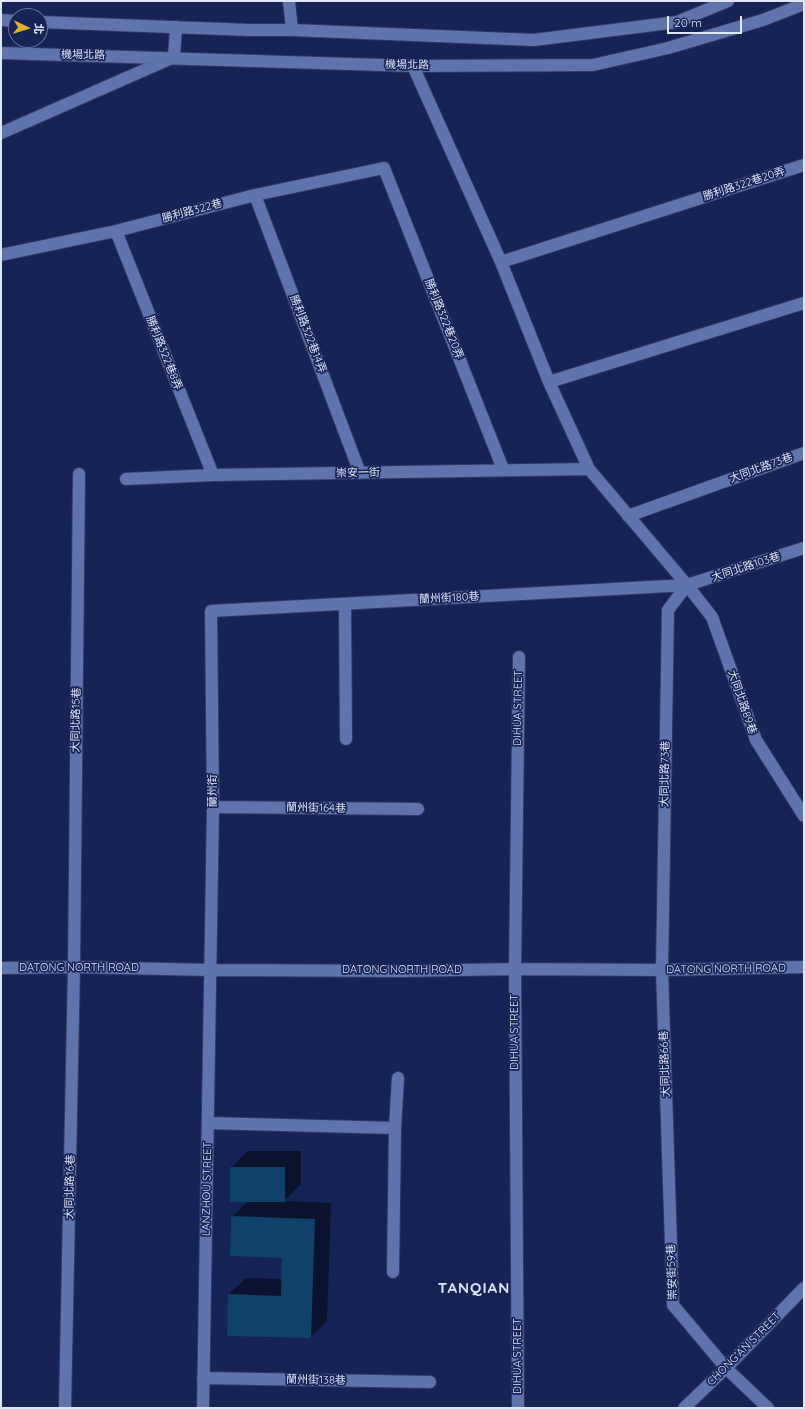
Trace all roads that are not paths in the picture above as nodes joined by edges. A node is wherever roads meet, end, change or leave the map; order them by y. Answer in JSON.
{"nodes":[{"id":1,"x":289,"y":1,"type":"edge"},
{"id":2,"x":728,"y":1,"type":"edge"},
{"id":3,"x":804,"y":4,"type":"edge"},
{"id":4,"x":48,"y":22,"type":"edge"},
{"id":5,"x":176,"y":27,"type":"junction"},
{"id":6,"x":292,"y":30,"type":"junction"},
{"id":7,"x":1,"y":53,"type":"edge"},
{"id":8,"x":174,"y":57,"type":"junction"},
{"id":9,"x":413,"y":66,"type":"junction"},
{"id":10,"x":1,"y":133,"type":"edge"},
{"id":11,"x":804,"y":165,"type":"edge"},
{"id":12,"x":384,"y":168,"type":"joint"},
{"id":13,"x":255,"y":195,"type":"junction"},
{"id":14,"x":116,"y":231,"type":"junction"},
{"id":15,"x":1,"y":255,"type":"edge"},
{"id":16,"x":501,"y":262,"type":"junction"},
{"id":17,"x":804,"y":303,"type":"edge"},
{"id":18,"x":549,"y":382,"type":"junction"},
{"id":19,"x":804,"y":453,"type":"edge"},
{"id":20,"x":503,"y":469,"type":"junction"},
{"id":21,"x":590,"y":469,"type":"junction"},
{"id":22,"x":360,"y":473,"type":"junction"},
{"id":23,"x":79,"y":474,"type":"dead end"},
{"id":24,"x":213,"y":475,"type":"junction"},
{"id":25,"x":126,"y":479,"type":"dead end"},
{"id":26,"x":628,"y":516,"type":"junction"},
{"id":27,"x":804,"y":548,"type":"edge"},
{"id":28,"x":687,"y":585,"type":"junction"},
{"id":29,"x":345,"y":604,"type":"junction"},
{"id":30,"x":211,"y":611,"type":"joint"},
{"id":31,"x":519,"y":657,"type":"dead end"},
{"id":32,"x":346,"y":739,"type":"dead end"},
{"id":33,"x":213,"y":807,"type":"junction"},
{"id":34,"x":418,"y":809,"type":"dead end"},
{"id":35,"x":804,"y":816,"type":"edge"},
{"id":36,"x":74,"y":967,"type":"junction"},
{"id":37,"x":804,"y":967,"type":"edge"},
{"id":38,"x":1,"y":968,"type":"edge"},
{"id":39,"x":515,"y":969,"type":"junction"},
{"id":40,"x":210,"y":970,"type":"junction"},
{"id":41,"x":662,"y":970,"type":"junction"},
{"id":42,"x":398,"y":1078,"type":"dead end"},
{"id":43,"x":208,"y":1123,"type":"junction"},
{"id":44,"x":395,"y":1128,"type":"junction"},
{"id":45,"x":668,"y":1158,"type":"joint"},
{"id":46,"x":393,"y":1272,"type":"dead end"},
{"id":47,"x":804,"y":1288,"type":"edge"},
{"id":48,"x":726,"y":1368,"type":"junction"},
{"id":49,"x":203,"y":1378,"type":"junction"},
{"id":50,"x":430,"y":1382,"type":"dead end"},
{"id":51,"x":66,"y":1408,"type":"edge"},
{"id":52,"x":203,"y":1408,"type":"edge"},
{"id":53,"x":518,"y":1408,"type":"edge"},
{"id":54,"x":684,"y":1408,"type":"edge"},
{"id":55,"x":768,"y":1408,"type":"edge"}],
"edges":[{"from":1,"to":6,"type":"street"},
{"from":2,"to":6,"type":"street"},
{"from":3,"to":9,"type":"street","name":"機場北路"},
{"from":4,"to":5,"type":"street"},
{"from":5,"to":6,"type":"street"},
{"from":5,"to":8,"type":"street"},
{"from":7,"to":8,"type":"street","name":"機場北路"},
{"from":8,"to":9,"type":"street","name":"機場北路"},
{"from":8,"to":10,"type":"street"},
{"from":9,"to":16,"type":"street","name":"大同北路89巷"},
{"from":11,"to":16,"type":"street","name":"勝利路322巷20弄"},
{"from":12,"to":13,"type":"street","name":"勝利路322巷"},
{"from":12,"to":20,"type":"street","name":"勝利路322巷20弄"},
{"from":13,"to":14,"type":"street","name":"勝利路322巷"},
{"from":13,"to":22,"type":"street","name":"勝利路322巷14弄"},
{"from":14,"to":15,"type":"street","name":"勝利路322巷"},
{"from":14,"to":24,"type":"street","name":"勝利路322巷8弄"},
{"from":16,"to":18,"type":"street","name":"大同北路89巷"},
{"from":17,"to":18,"type":"street"},
{"from":18,"to":21,"type":"street","name":"大同北路89巷"},
{"from":19,"to":26,"type":"street","name":"大同北路73巷"},
{"from":20,"to":21,"type":"street","name":"崇安一街"},
{"from":20,"to":22,"type":"street","name":"崇安一街"},
{"from":21,"to":26,"type":"street","name":"大同北路89巷"},
{"from":22,"to":24,"type":"street","name":"崇安一街"},
{"from":23,"to":36,"type":"street","name":"大同北路15巷"},
{"from":24,"to":25,"type":"street","name":"崇安一街"},
{"from":26,"to":28,"type":"street","name":"大同北路89巷"},
{"from":27,"to":28,"type":"street","name":"大同北路103巷"},
{"from":28,"to":29,"type":"street","name":"蘭州街180巷"},
{"from":28,"to":35,"type":"street","name":"大同北路89巷"},
{"from":28,"to":41,"type":"street","name":"大同北路73巷"},
{"from":29,"to":30,"type":"street","name":"蘭州街180巷"},
{"from":29,"to":32,"type":"street"},
{"from":30,"to":33,"type":"street","name":"蘭州街"},
{"from":31,"to":39,"type":"street","name":"DIHUA STREET"},
{"from":33,"to":34,"type":"street","name":"蘭州街164巷"},
{"from":33,"to":40,"type":"street","name":"蘭州街"},
{"from":36,"to":38,"type":"street","name":"DATONG NORTH ROAD"},
{"from":36,"to":40,"type":"street","name":"DATONG NORTH ROAD"},
{"from":36,"to":51,"type":"street","name":"大同北路16巷"},
{"from":37,"to":41,"type":"street","name":"DATONG NORTH ROAD"},
{"from":39,"to":40,"type":"street","name":"DATONG NORTH ROAD"},
{"from":39,"to":41,"type":"street","name":"DATONG NORTH ROAD"},
{"from":39,"to":53,"type":"street","name":"DIHUA STREET"},
{"from":40,"to":43,"type":"street","name":"LANZHOU STREET"},
{"from":41,"to":45,"type":"street","name":"大同北路66巷"},
{"from":42,"to":44,"type":"street"},
{"from":43,"to":44,"type":"street"},
{"from":43,"to":49,"type":"street","name":"LANZHOU STREET"},
{"from":44,"to":46,"type":"street"},
{"from":45,"to":48,"type":"street","name":"崇安街59巷"},
{"from":47,"to":48,"type":"street","name":"CHONG’AN STREET"},
{"from":48,"to":54,"type":"street","name":"CHONG’AN STREET"},
{"from":48,"to":55,"type":"street","name":"崇安街59巷"},
{"from":49,"to":50,"type":"street","name":"蘭州街138巷"},
{"from":49,"to":52,"type":"street","name":"LANZHOU STREET"}]}
